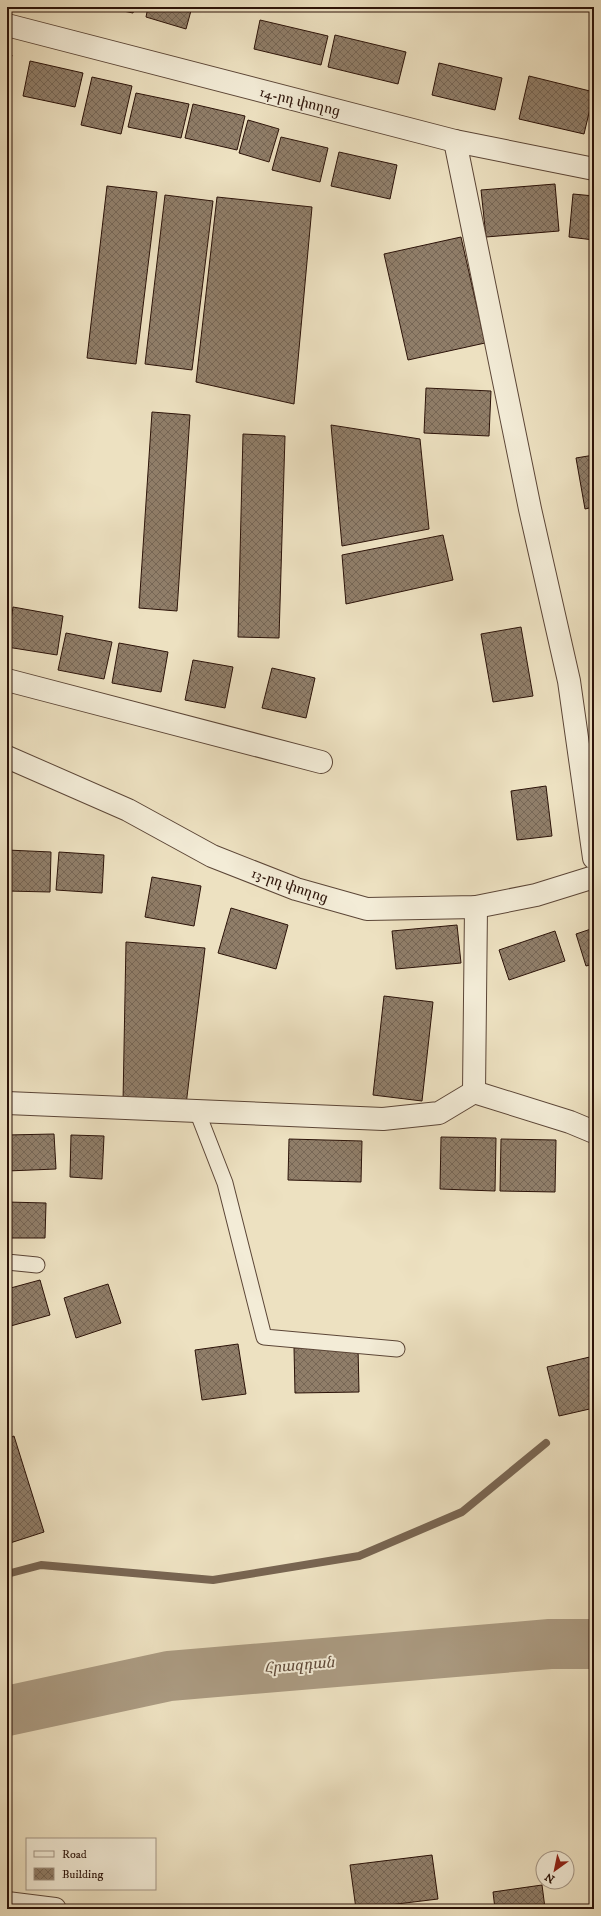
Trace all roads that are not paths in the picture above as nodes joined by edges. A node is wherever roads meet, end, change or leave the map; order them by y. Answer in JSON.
{"nodes":[{"id":1,"x":7,"y":25,"type":"edge"},
{"id":2,"x":454,"y":141,"type":"junction"},
{"id":3,"x":594,"y":169,"type":"edge"},
{"id":4,"x":7,"y":680,"type":"edge"},
{"id":5,"x":7,"y":757,"type":"edge"},
{"id":6,"x":320,"y":762,"type":"dead end"},
{"id":7,"x":594,"y":858,"type":"edge"},
{"id":8,"x":594,"y":877,"type":"edge"},
{"id":9,"x":476,"y":907,"type":"junction"},
{"id":10,"x":474,"y":1092,"type":"junction"},
{"id":11,"x":7,"y":1103,"type":"edge"},
{"id":12,"x":197,"y":1111,"type":"junction"},
{"id":13,"x":594,"y":1132,"type":"edge"},
{"id":14,"x":7,"y":1262,"type":"edge"},
{"id":15,"x":37,"y":1266,"type":"dead end"},
{"id":16,"x":397,"y":1349,"type":"dead end"},
{"id":17,"x":7,"y":1903,"type":"edge"},
{"id":18,"x":55,"y":1909,"type":"edge"}],
"edges":[{"from":1,"to":2,"type":"street","name":"14-րդ փողոց"},
{"from":2,"to":3,"type":"street","name":"14-րդ փողոց"},
{"from":2,"to":7,"type":"street"},
{"from":4,"to":6,"type":"street"},
{"from":5,"to":9,"type":"street","name":"13-րդ փողոց"},
{"from":8,"to":9,"type":"street","name":"13-րդ փողոց"},
{"from":9,"to":10,"type":"street"},
{"from":10,"to":12,"type":"street"},
{"from":10,"to":13,"type":"street"},
{"from":11,"to":12,"type":"street"},
{"from":12,"to":16,"type":"lane"},
{"from":14,"to":15,"type":"lane"},
{"from":17,"to":18,"type":"street"}]}
